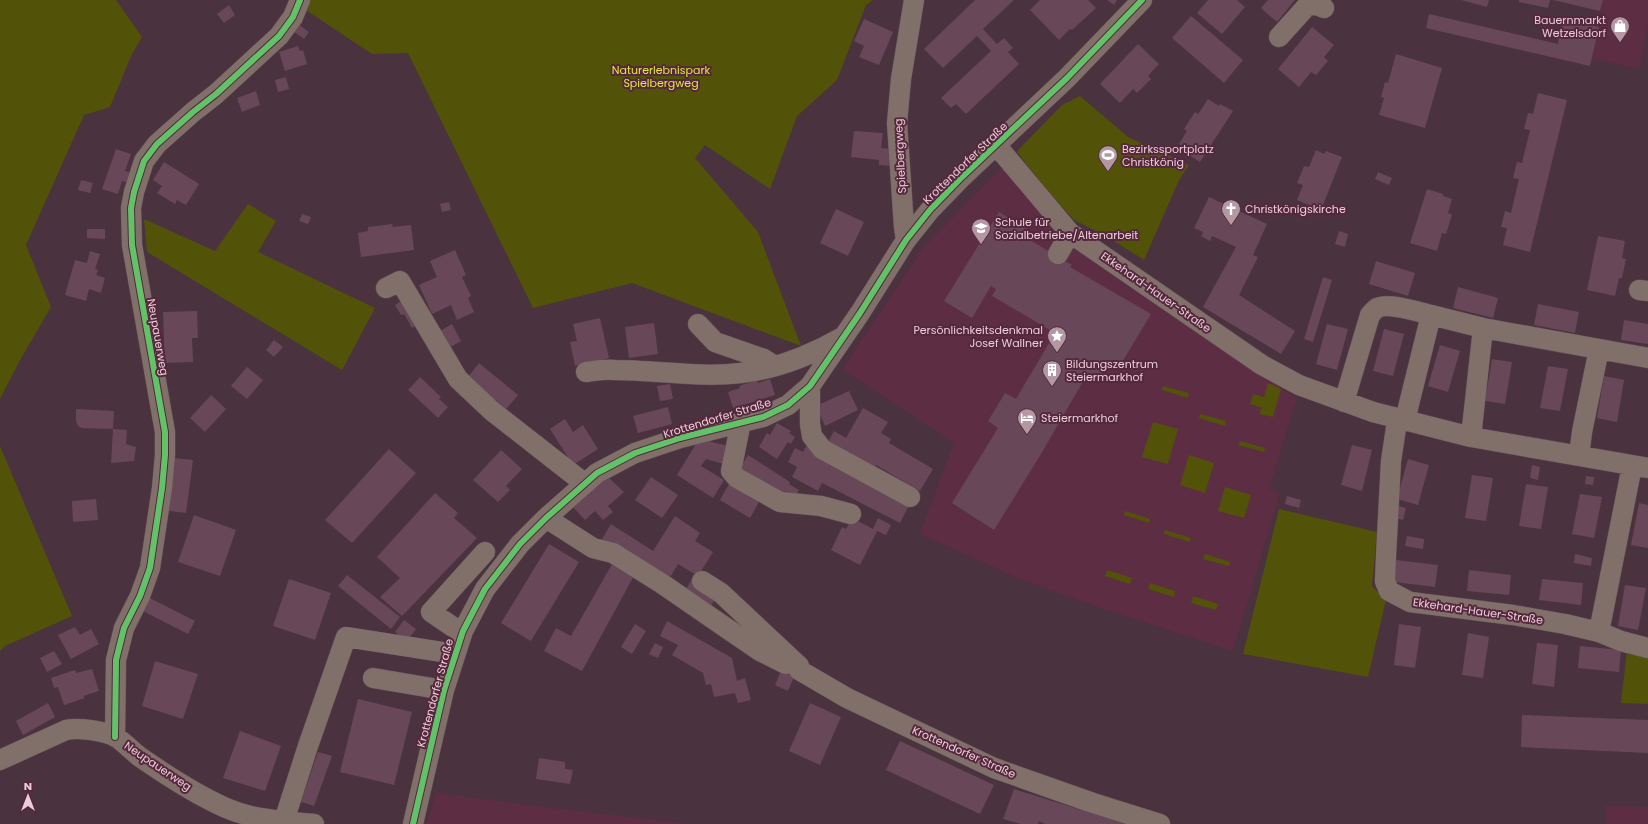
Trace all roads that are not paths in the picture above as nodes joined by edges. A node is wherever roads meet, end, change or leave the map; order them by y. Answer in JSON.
{"nodes":[{"id":1,"x":300,"y":0,"type":"edge"},
{"id":2,"x":914,"y":0,"type":"edge"},
{"id":3,"x":1142,"y":0,"type":"edge"},
{"id":4,"x":1324,"y":8,"type":"dead end"},
{"id":5,"x":1279,"y":37,"type":"dead end"},
{"id":6,"x":996,"y":146,"type":"junction"},
{"id":7,"x":1070,"y":233,"type":"junction"},
{"id":8,"x":906,"y":240,"type":"junction"},
{"id":9,"x":1058,"y":254,"type":"dead end"},
{"id":10,"x":386,"y":288,"type":"dead end"},
{"id":11,"x":1431,"y":315,"type":"junction"},
{"id":12,"x":698,"y":324,"type":"dead end"},
{"id":13,"x":1482,"y":328,"type":"junction"},
{"id":14,"x":845,"y":336,"type":"junction"},
{"id":15,"x":1600,"y":349,"type":"junction"},
{"id":16,"x":1648,"y":358,"type":"edge"},
{"id":17,"x":771,"y":367,"type":"junction"},
{"id":18,"x":586,"y":372,"type":"dead end"},
{"id":19,"x":810,"y":386,"type":"junction"},
{"id":20,"x":1344,"y":402,"type":"junction"},
{"id":21,"x":1401,"y":420,"type":"junction"},
{"id":22,"x":741,"y":422,"type":"junction"},
{"id":23,"x":1471,"y":437,"type":"junction"},
{"id":24,"x":1579,"y":456,"type":"junction"},
{"id":25,"x":1640,"y":467,"type":"edge"},
{"id":26,"x":584,"y":483,"type":"junction"},
{"id":27,"x":910,"y":497,"type":"dead end"},
{"id":28,"x":851,"y":514,"type":"dead end"},
{"id":29,"x":546,"y":518,"type":"junction"},
{"id":30,"x":502,"y":564,"type":"junction"},
{"id":31,"x":702,"y":581,"type":"dead end"},
{"id":32,"x":463,"y":631,"type":"junction"},
{"id":33,"x":1599,"y":632,"type":"junction"},
{"id":34,"x":1648,"y":648,"type":"edge"},
{"id":35,"x":455,"y":654,"type":"junction"},
{"id":36,"x":799,"y":670,"type":"junction"},
{"id":37,"x":372,"y":678,"type":"dead end"},
{"id":38,"x":444,"y":690,"type":"junction"},
{"id":39,"x":115,"y":737,"type":"junction"},
{"id":40,"x":0,"y":760,"type":"edge"},
{"id":41,"x":284,"y":821,"type":"junction"},
{"id":42,"x":314,"y":824,"type":"edge"},
{"id":43,"x":413,"y":824,"type":"edge"},
{"id":44,"x":1160,"y":824,"type":"edge"}],
"edges":[{"from":1,"to":39,"type":"street","name":"Neupauerweg"},
{"from":2,"to":8,"type":"street","name":"Spielbergweg"},
{"from":3,"to":6,"type":"street","name":"Krottendorfer Straße"},
{"from":4,"to":5,"type":"street"},
{"from":6,"to":7,"type":"street","name":"Ekkehard-Hauer-Straße"},
{"from":6,"to":8,"type":"street","name":"Krottendorfer Straße"},
{"from":7,"to":9,"type":"street"},
{"from":7,"to":20,"type":"street","name":"Ekkehard-Hauer-Straße"},
{"from":8,"to":14,"type":"street","name":"Krottendorfer Straße"},
{"from":10,"to":26,"type":"street"},
{"from":11,"to":13,"type":"street"},
{"from":11,"to":20,"type":"street"},
{"from":11,"to":21,"type":"street","name":"Ekkehard-Hauer-Straße"},
{"from":12,"to":17,"type":"street"},
{"from":13,"to":15,"type":"street"},
{"from":13,"to":23,"type":"street"},
{"from":14,"to":17,"type":"street"},
{"from":14,"to":19,"type":"street","name":"Krottendorfer Straße"},
{"from":15,"to":16,"type":"street"},
{"from":15,"to":24,"type":"street"},
{"from":17,"to":18,"type":"street"},
{"from":19,"to":22,"type":"street","name":"Krottendorfer Straße"},
{"from":19,"to":27,"type":"street"},
{"from":20,"to":21,"type":"street","name":"Ekkehard-Hauer-Straße"},
{"from":21,"to":23,"type":"street","name":"Ekkehard-Hauer-Straße"},
{"from":21,"to":33,"type":"street","name":"Ekkehard-Hauer-Straße"},
{"from":22,"to":26,"type":"street","name":"Krottendorfer Straße"},
{"from":22,"to":28,"type":"street"},
{"from":23,"to":24,"type":"street","name":"Ekkehard-Hauer-Straße"},
{"from":24,"to":25,"type":"street","name":"Ekkehard-Hauer-Straße"},
{"from":25,"to":33,"type":"street","name":"Ekkehard-Hauer-Straße"},
{"from":26,"to":29,"type":"street","name":"Krottendorfer Straße"},
{"from":29,"to":30,"type":"street","name":"Krottendorfer Straße"},
{"from":29,"to":36,"type":"street","name":"Krottendorfer Straße"},
{"from":30,"to":32,"type":"street","name":"Krottendorfer Straße"},
{"from":30,"to":32,"type":"street"},
{"from":31,"to":36,"type":"street","name":"Krottendorfer Straße"},
{"from":32,"to":35,"type":"street","name":"Krottendorfer Straße"},
{"from":33,"to":34,"type":"street","name":"Ekkehard-Hauer-Straße"},
{"from":35,"to":38,"type":"street","name":"Krottendorfer Straße"},
{"from":35,"to":41,"type":"street"},
{"from":36,"to":44,"type":"street","name":"Krottendorfer Straße"},
{"from":37,"to":38,"type":"street"},
{"from":38,"to":43,"type":"street","name":"Krottendorfer Straße"},
{"from":39,"to":40,"type":"street"},
{"from":39,"to":41,"type":"street","name":"Neupauerweg"},
{"from":41,"to":42,"type":"street","name":"Neupauerweg"}]}
